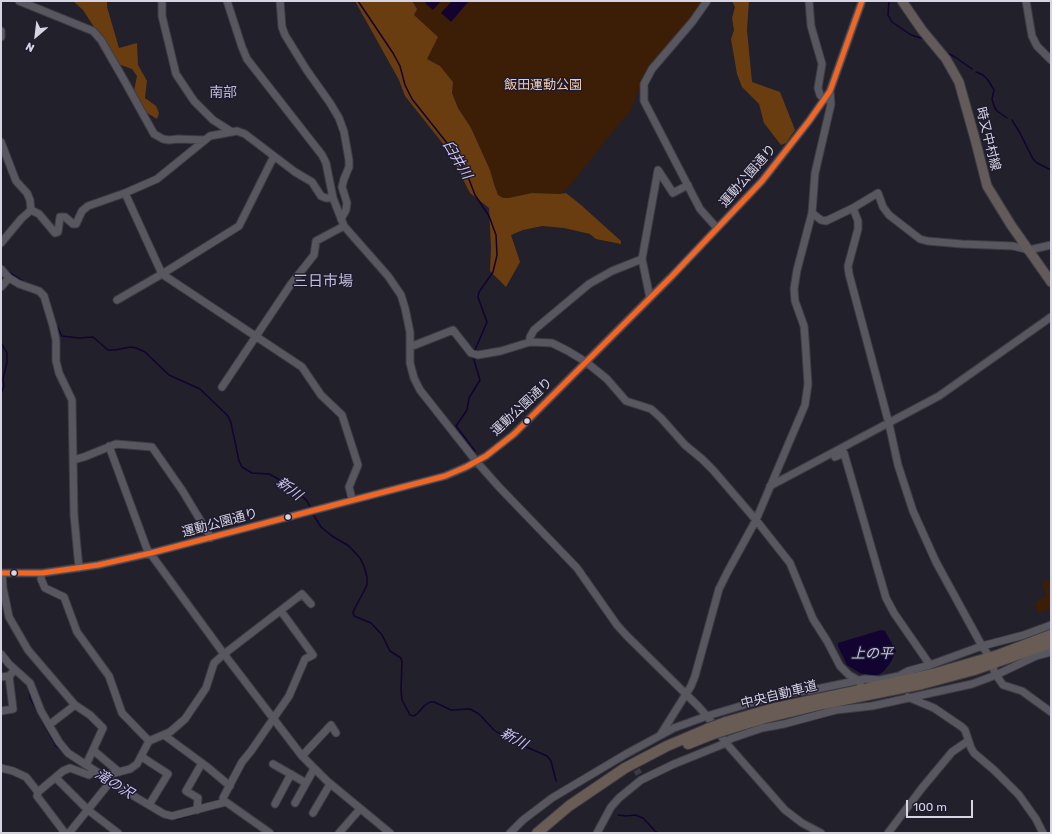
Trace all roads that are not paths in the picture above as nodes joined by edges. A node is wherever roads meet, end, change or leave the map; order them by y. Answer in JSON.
{"nodes":[{"id":1,"x":19,"y":1,"type":"edge"},
{"id":2,"x":162,"y":1,"type":"edge"},
{"id":3,"x":227,"y":1,"type":"edge"},
{"id":4,"x":280,"y":1,"type":"edge"},
{"id":5,"x":707,"y":1,"type":"edge"},
{"id":6,"x":809,"y":1,"type":"edge"},
{"id":7,"x":862,"y":1,"type":"edge"},
{"id":8,"x":902,"y":1,"type":"edge"},
{"id":9,"x":1026,"y":1,"type":"edge"},
{"id":10,"x":1,"y":31,"type":"edge"},
{"id":11,"x":1,"y":37,"type":"edge"},
{"id":12,"x":1051,"y":60,"type":"edge"},
{"id":13,"x":830,"y":91,"type":"junction"},
{"id":14,"x":825,"y":100,"type":"junction"},
{"id":15,"x":232,"y":132,"type":"junction"},
{"id":16,"x":205,"y":140,"type":"junction"},
{"id":17,"x":1,"y":145,"type":"edge"},
{"id":18,"x":274,"y":156,"type":"junction"},
{"id":19,"x":688,"y":185,"type":"junction"},
{"id":20,"x":124,"y":193,"type":"junction"},
{"id":21,"x":333,"y":198,"type":"junction"},
{"id":22,"x":854,"y":208,"type":"junction"},
{"id":23,"x":32,"y":210,"type":"junction"},
{"id":24,"x":812,"y":214,"type":"junction"},
{"id":25,"x":342,"y":222,"type":"junction"},
{"id":26,"x":716,"y":228,"type":"junction"},
{"id":27,"x":1,"y":242,"type":"edge"},
{"id":28,"x":1051,"y":245,"type":"edge"},
{"id":29,"x":1029,"y":250,"type":"junction"},
{"id":30,"x":642,"y":259,"type":"junction"},
{"id":31,"x":1,"y":269,"type":"edge"},
{"id":32,"x":162,"y":274,"type":"junction"},
{"id":33,"x":9,"y":278,"type":"junction"},
{"id":34,"x":1051,"y":282,"type":"edge"},
{"id":35,"x":1,"y":287,"type":"edge"},
{"id":36,"x":650,"y":298,"type":"junction"},
{"id":37,"x":117,"y":300,"type":"dead end"},
{"id":38,"x":1051,"y":317,"type":"edge"},
{"id":39,"x":256,"y":336,"type":"junction"},
{"id":40,"x":530,"y":342,"type":"junction"},
{"id":41,"x":410,"y":347,"type":"junction"},
{"id":42,"x":586,"y":362,"type":"junction"},
{"id":43,"x":222,"y":387,"type":"dead end"},
{"id":44,"x":889,"y":424,"type":"junction"},
{"id":45,"x":109,"y":446,"type":"junction"},
{"id":46,"x":822,"y":459,"type":"junction"},
{"id":47,"x":73,"y":460,"type":"junction"},
{"id":48,"x":476,"y":462,"type":"junction"},
{"id":49,"x":770,"y":486,"type":"junction"},
{"id":50,"x":352,"y":499,"type":"junction"},
{"id":51,"x":756,"y":520,"type":"junction"},
{"id":52,"x":211,"y":538,"type":"junction"},
{"id":53,"x":151,"y":553,"type":"junction"},
{"id":54,"x":79,"y":568,"type":"junction"},
{"id":55,"x":1,"y":573,"type":"edge"},
{"id":56,"x":42,"y":573,"type":"junction"},
{"id":57,"x":311,"y":604,"type":"dead end"},
{"id":58,"x":281,"y":610,"type":"junction"},
{"id":59,"x":1051,"y":625,"type":"edge"},
{"id":60,"x":1051,"y":635,"type":"edge"},
{"id":61,"x":1051,"y":643,"type":"edge"},
{"id":62,"x":982,"y":646,"type":"junction"},
{"id":63,"x":1051,"y":652,"type":"edge"},
{"id":64,"x":987,"y":653,"type":"dead end"},
{"id":65,"x":1,"y":654,"type":"edge"},
{"id":66,"x":224,"y":654,"type":"junction"},
{"id":67,"x":930,"y":665,"type":"junction"},
{"id":68,"x":16,"y":670,"type":"junction"},
{"id":69,"x":994,"y":672,"type":"junction"},
{"id":70,"x":9,"y":676,"type":"junction"},
{"id":71,"x":1,"y":677,"type":"edge"},
{"id":72,"x":860,"y":684,"type":"junction"},
{"id":73,"x":686,"y":695,"type":"junction"},
{"id":74,"x":908,"y":697,"type":"junction"},
{"id":75,"x":75,"y":705,"type":"junction"},
{"id":76,"x":1,"y":712,"type":"edge"},
{"id":77,"x":1051,"y":712,"type":"edge"},
{"id":78,"x":707,"y":716,"type":"junction"},
{"id":79,"x":273,"y":720,"type":"junction"},
{"id":80,"x":49,"y":725,"type":"junction"},
{"id":81,"x":729,"y":725,"type":"junction"},
{"id":82,"x":710,"y":732,"type":"junction"},
{"id":83,"x":336,"y":733,"type":"dead end"},
{"id":84,"x":661,"y":734,"type":"junction"},
{"id":85,"x":164,"y":735,"type":"junction"},
{"id":86,"x":149,"y":741,"type":"junction"},
{"id":87,"x":968,"y":741,"type":"junction"},
{"id":88,"x":726,"y":743,"type":"junction"},
{"id":89,"x":93,"y":750,"type":"junction"},
{"id":90,"x":626,"y":754,"type":"junction"},
{"id":91,"x":302,"y":756,"type":"junction"},
{"id":92,"x":142,"y":757,"type":"junction"},
{"id":93,"x":631,"y":761,"type":"tunnel mouth"},
{"id":94,"x":202,"y":763,"type":"junction"},
{"id":95,"x":273,"y":764,"type":"dead end"},
{"id":96,"x":86,"y":765,"type":"junction"},
{"id":97,"x":1,"y":768,"type":"edge"},
{"id":98,"x":314,"y":769,"type":"junction"},
{"id":99,"x":93,"y":772,"type":"junction"},
{"id":100,"x":119,"y":772,"type":"junction"},
{"id":101,"x":291,"y":774,"type":"junction"},
{"id":102,"x":103,"y":776,"type":"junction"},
{"id":103,"x":56,"y":778,"type":"junction"},
{"id":104,"x":110,"y":783,"type":"junction"},
{"id":105,"x":306,"y":783,"type":"junction"},
{"id":106,"x":330,"y":784,"type":"junction"},
{"id":107,"x":230,"y":786,"type":"junction"},
{"id":108,"x":38,"y":792,"type":"junction"},
{"id":109,"x":227,"y":803,"type":"junction"},
{"id":110,"x":295,"y":803,"type":"dead end"},
{"id":111,"x":275,"y":804,"type":"dead end"},
{"id":112,"x":149,"y":805,"type":"junction"},
{"id":113,"x":360,"y":809,"type":"junction"},
{"id":114,"x":88,"y":810,"type":"junction"},
{"id":115,"x":197,"y":810,"type":"junction"},
{"id":116,"x":313,"y":813,"type":"dead end"},
{"id":117,"x":549,"y":831,"type":"edge"},
{"id":118,"x":817,"y":832,"type":"edge"},
{"id":119,"x":65,"y":833,"type":"edge"},
{"id":120,"x":69,"y":833,"type":"edge"},
{"id":121,"x":118,"y":833,"type":"edge"},
{"id":122,"x":270,"y":833,"type":"edge"},
{"id":123,"x":339,"y":833,"type":"edge"},
{"id":124,"x":390,"y":833,"type":"edge"},
{"id":125,"x":510,"y":833,"type":"edge"},
{"id":126,"x":537,"y":833,"type":"edge"},
{"id":127,"x":597,"y":833,"type":"edge"},
{"id":128,"x":888,"y":833,"type":"edge"},
{"id":129,"x":1043,"y":833,"type":"edge"}],
"edges":[{"from":1,"to":16,"type":"street"},
{"from":2,"to":15,"type":"street"},
{"from":3,"to":21,"type":"street"},
{"from":4,"to":25,"type":"street"},
{"from":5,"to":19,"type":"street"},
{"from":6,"to":14,"type":"street"},
{"from":7,"to":13,"type":"street","name":"運動公園通り"},
{"from":8,"to":29,"type":"main road","name":"時又中村線"},
{"from":9,"to":12,"type":"street"},
{"from":10,"to":11,"type":"street"},
{"from":13,"to":14,"type":"street","name":"運動公園通り"},
{"from":13,"to":24,"type":"street"},
{"from":14,"to":26,"type":"street","name":"運動公園通り"},
{"from":15,"to":16,"type":"street"},
{"from":15,"to":18,"type":"street"},
{"from":16,"to":20,"type":"street"},
{"from":17,"to":23,"type":"street"},
{"from":18,"to":21,"type":"street"},
{"from":18,"to":32,"type":"street"},
{"from":19,"to":26,"type":"street"},
{"from":19,"to":30,"type":"street"},
{"from":20,"to":23,"type":"street"},
{"from":20,"to":32,"type":"street"},
{"from":21,"to":25,"type":"street"},
{"from":22,"to":24,"type":"street"},
{"from":22,"to":29,"type":"street"},
{"from":22,"to":44,"type":"street"},
{"from":23,"to":27,"type":"street"},
{"from":24,"to":49,"type":"street"},
{"from":25,"to":39,"type":"street"},
{"from":25,"to":41,"type":"street"},
{"from":26,"to":36,"type":"street","name":"運動公園通り"},
{"from":28,"to":29,"type":"street"},
{"from":29,"to":34,"type":"main road","name":"時又中村線"},
{"from":30,"to":36,"type":"street"},
{"from":30,"to":40,"type":"street"},
{"from":31,"to":33,"type":"street"},
{"from":32,"to":37,"type":"street"},
{"from":32,"to":39,"type":"street"},
{"from":33,"to":35,"type":"street"},
{"from":33,"to":47,"type":"street"},
{"from":36,"to":42,"type":"street","name":"運動公園通り"},
{"from":38,"to":44,"type":"street"},
{"from":39,"to":43,"type":"street"},
{"from":39,"to":50,"type":"street"},
{"from":40,"to":41,"type":"street"},
{"from":40,"to":42,"type":"street"},
{"from":41,"to":48,"type":"street"},
{"from":42,"to":48,"type":"street","name":"運動公園通り"},
{"from":42,"to":51,"type":"street"},
{"from":44,"to":46,"type":"street"},
{"from":44,"to":62,"type":"street"},
{"from":45,"to":47,"type":"street"},
{"from":45,"to":52,"type":"street"},
{"from":45,"to":53,"type":"street"},
{"from":46,"to":49,"type":"street"},
{"from":46,"to":67,"type":"street"},
{"from":47,"to":54,"type":"street"},
{"from":48,"to":50,"type":"street","name":"運動公園通り"},
{"from":48,"to":73,"type":"street"},
{"from":49,"to":51,"type":"street"},
{"from":50,"to":52,"type":"street","name":"運動公園通り"},
{"from":51,"to":72,"type":"street"},
{"from":51,"to":73,"type":"street"},
{"from":52,"to":53,"type":"street","name":"運動公園通り"},
{"from":53,"to":54,"type":"street","name":"運動公園通り"},
{"from":53,"to":66,"type":"street"},
{"from":54,"to":56,"type":"street","name":"運動公園通り"},
{"from":55,"to":56,"type":"street","name":"運動公園通り"},
{"from":55,"to":75,"type":"street"},
{"from":56,"to":86,"type":"street"},
{"from":57,"to":58,"type":"street"},
{"from":58,"to":66,"type":"street"},
{"from":58,"to":79,"type":"street"},
{"from":59,"to":62,"type":"street"},
{"from":60,"to":81,"type":"highway","name":"中央自動車道"},
{"from":61,"to":81,"type":"highway","name":"中央自動車道"},
{"from":62,"to":64,"type":"street"},
{"from":62,"to":67,"type":"street"},
{"from":63,"to":69,"type":"street"},
{"from":65,"to":68,"type":"street"},
{"from":66,"to":79,"type":"street"},
{"from":66,"to":85,"type":"street"},
{"from":67,"to":72,"type":"street"},
{"from":68,"to":70,"type":"street"},
{"from":68,"to":80,"type":"street"},
{"from":69,"to":74,"type":"street"},
{"from":69,"to":77,"type":"street"},
{"from":70,"to":71,"type":"street"},
{"from":70,"to":76,"type":"street"},
{"from":72,"to":78,"type":"street"},
{"from":73,"to":78,"type":"street"},
{"from":73,"to":84,"type":"street"},
{"from":74,"to":87,"type":"street"},
{"from":74,"to":88,"type":"street"},
{"from":75,"to":80,"type":"street"},
{"from":75,"to":89,"type":"street"},
{"from":78,"to":84,"type":"street"},
{"from":78,"to":88,"type":"street"},
{"from":79,"to":91,"type":"street"},
{"from":79,"to":107,"type":"street"},
{"from":80,"to":96,"type":"street"},
{"from":81,"to":82,"type":"highway","name":"中央自動車道","bridge":true},
{"from":82,"to":117,"type":"highway","name":"中央自動車道"},
{"from":82,"to":126,"type":"highway","name":"中央自動車道"},
{"from":83,"to":91,"type":"street"},
{"from":84,"to":90,"type":"street"},
{"from":85,"to":86,"type":"street"},
{"from":85,"to":94,"type":"street"},
{"from":86,"to":92,"type":"street"},
{"from":87,"to":128,"type":"street"},
{"from":87,"to":129,"type":"street"},
{"from":88,"to":118,"type":"street"},
{"from":88,"to":127,"type":"street"},
{"from":89,"to":96,"type":"street"},
{"from":89,"to":100,"type":"street"},
{"from":90,"to":93,"type":"street"},
{"from":90,"to":125,"type":"street"},
{"from":91,"to":98,"type":"street"},
{"from":92,"to":100,"type":"street"},
{"from":92,"to":112,"type":"street"},
{"from":94,"to":107,"type":"street"},
{"from":94,"to":115,"type":"street"},
{"from":95,"to":101,"type":"street"},
{"from":96,"to":99,"type":"street"},
{"from":97,"to":108,"type":"street"},
{"from":98,"to":105,"type":"street"},
{"from":98,"to":106,"type":"street"},
{"from":99,"to":102,"type":"street"},
{"from":99,"to":103,"type":"street"},
{"from":100,"to":102,"type":"street"},
{"from":101,"to":105,"type":"street"},
{"from":101,"to":111,"type":"street"},
{"from":102,"to":104,"type":"street"},
{"from":103,"to":108,"type":"street"},
{"from":103,"to":114,"type":"street"},
{"from":104,"to":112,"type":"street"},
{"from":104,"to":114,"type":"street"},
{"from":105,"to":110,"type":"street"},
{"from":106,"to":113,"type":"street"},
{"from":106,"to":116,"type":"street"},
{"from":107,"to":109,"type":"street"},
{"from":108,"to":119,"type":"street"},
{"from":109,"to":115,"type":"street"},
{"from":109,"to":122,"type":"street"},
{"from":112,"to":115,"type":"street"},
{"from":113,"to":123,"type":"street"},
{"from":113,"to":124,"type":"street"},
{"from":114,"to":120,"type":"street"},
{"from":114,"to":121,"type":"street"}]}
